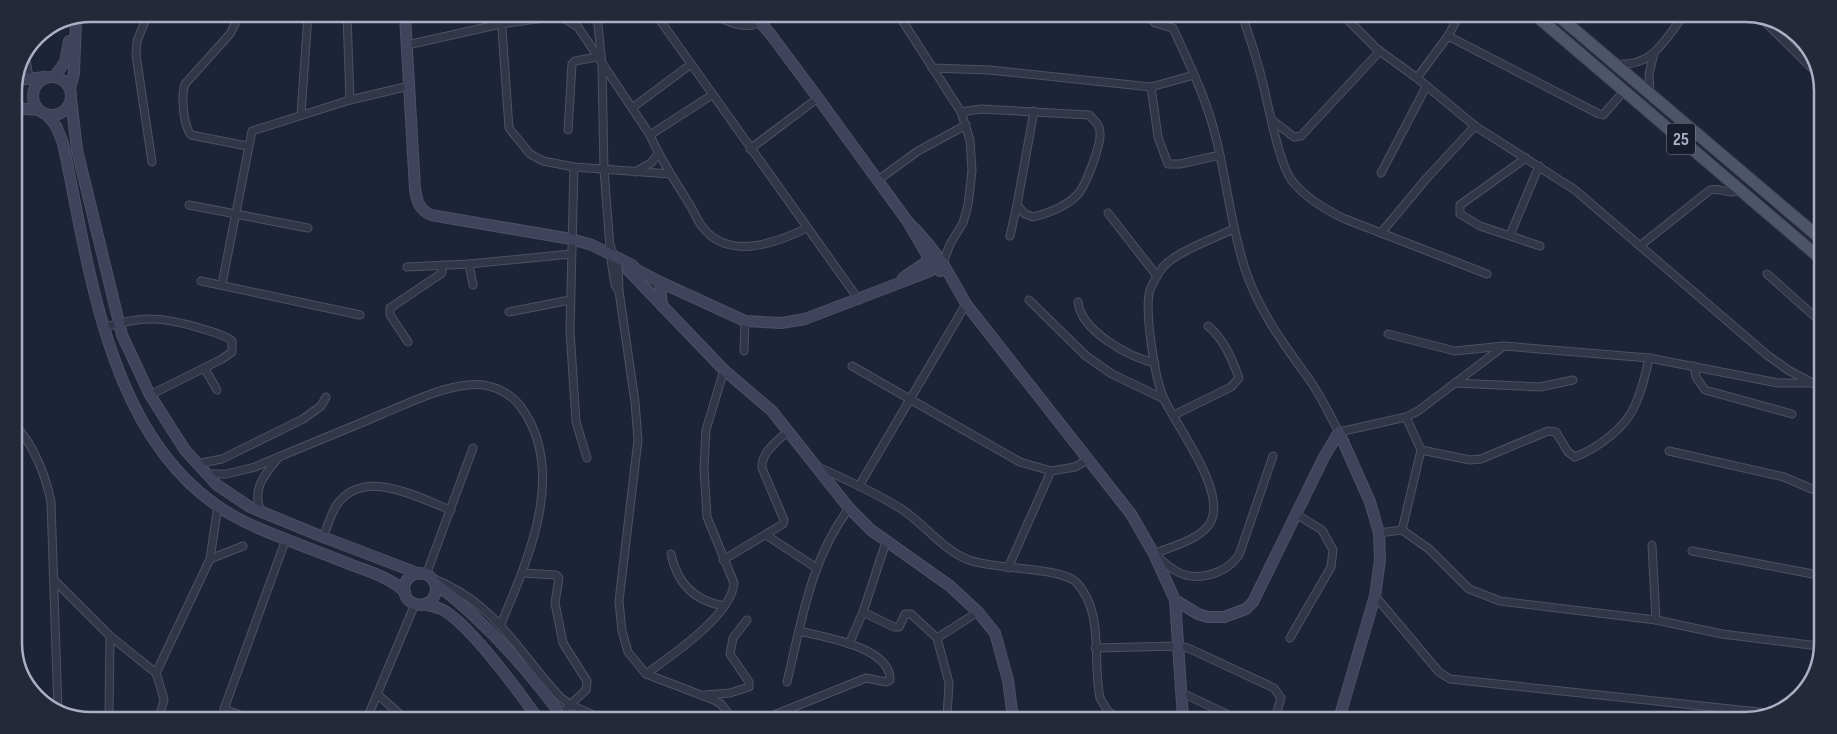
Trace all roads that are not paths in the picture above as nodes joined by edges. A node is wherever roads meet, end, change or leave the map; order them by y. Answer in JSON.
{"nodes":[{"id":1,"x":145,"y":22,"type":"edge"},
{"id":2,"x":236,"y":22,"type":"edge"},
{"id":3,"x":307,"y":22,"type":"edge"},
{"id":4,"x":347,"y":22,"type":"edge"},
{"id":5,"x":405,"y":22,"type":"edge"},
{"id":6,"x":516,"y":22,"type":"edge"},
{"id":7,"x":572,"y":22,"type":"edge"},
{"id":8,"x":598,"y":22,"type":"edge"},
{"id":9,"x":661,"y":22,"type":"edge"},
{"id":10,"x":733,"y":22,"type":"edge"},
{"id":11,"x":757,"y":22,"type":"edge"},
{"id":12,"x":762,"y":22,"type":"edge"},
{"id":13,"x":904,"y":22,"type":"edge"},
{"id":14,"x":1154,"y":22,"type":"edge"},
{"id":15,"x":1244,"y":22,"type":"edge"},
{"id":16,"x":1350,"y":22,"type":"edge"},
{"id":17,"x":1456,"y":22,"type":"edge"},
{"id":18,"x":1544,"y":22,"type":"edge"},
{"id":19,"x":1565,"y":22,"type":"edge"},
{"id":20,"x":1679,"y":22,"type":"edge"},
{"id":21,"x":502,"y":24,"type":"junction"},
{"id":22,"x":76,"y":25,"type":"edge"},
{"id":23,"x":70,"y":27,"type":"edge"},
{"id":24,"x":1770,"y":27,"type":"edge"},
{"id":25,"x":1448,"y":36,"type":"junction"},
{"id":26,"x":406,"y":45,"type":"junction"},
{"id":27,"x":1380,"y":51,"type":"junction"},
{"id":28,"x":1654,"y":53,"type":"junction"},
{"id":29,"x":597,"y":57,"type":"junction"},
{"id":30,"x":1614,"y":64,"type":"junction"},
{"id":31,"x":602,"y":65,"type":"junction"},
{"id":32,"x":690,"y":65,"type":"junction"},
{"id":33,"x":1809,"y":65,"type":"edge"},
{"id":34,"x":27,"y":67,"type":"edge"},
{"id":35,"x":932,"y":68,"type":"junction"},
{"id":36,"x":1194,"y":75,"type":"junction"},
{"id":37,"x":50,"y":77,"type":"junction"},
{"id":38,"x":29,"y":78,"type":"junction"},
{"id":39,"x":1416,"y":78,"type":"junction"},
{"id":40,"x":24,"y":79,"type":"edge"},
{"id":41,"x":409,"y":86,"type":"junction"},
{"id":42,"x":1151,"y":87,"type":"junction"},
{"id":43,"x":1426,"y":87,"type":"junction"},
{"id":44,"x":1625,"y":90,"type":"junction"},
{"id":45,"x":70,"y":94,"type":"junction"},
{"id":46,"x":1650,"y":94,"type":"junction"},
{"id":47,"x":712,"y":95,"type":"junction"},
{"id":48,"x":818,"y":98,"type":"junction"},
{"id":49,"x":350,"y":100,"type":"junction"},
{"id":50,"x":632,"y":108,"type":"junction"},
{"id":51,"x":23,"y":109,"type":"edge"},
{"id":52,"x":1034,"y":111,"type":"junction"},
{"id":53,"x":43,"y":112,"type":"junction"},
{"id":54,"x":961,"y":112,"type":"junction"},
{"id":55,"x":301,"y":115,"type":"junction"},
{"id":56,"x":1272,"y":120,"type":"junction"},
{"id":57,"x":966,"y":125,"type":"junction"},
{"id":58,"x":1475,"y":126,"type":"junction"},
{"id":59,"x":568,"y":130,"type":"dead end"},
{"id":60,"x":650,"y":135,"type":"junction"},
{"id":61,"x":247,"y":146,"type":"junction"},
{"id":62,"x":750,"y":148,"type":"junction"},
{"id":63,"x":658,"y":154,"type":"junction"},
{"id":64,"x":1220,"y":155,"type":"junction"},
{"id":65,"x":1526,"y":158,"type":"junction"},
{"id":66,"x":152,"y":162,"type":"dead end"},
{"id":67,"x":1539,"y":166,"type":"junction"},
{"id":68,"x":574,"y":167,"type":"junction"},
{"id":69,"x":604,"y":170,"type":"junction"},
{"id":70,"x":635,"y":172,"type":"junction"},
{"id":71,"x":1381,"y":173,"type":"dead end"},
{"id":72,"x":670,"y":174,"type":"junction"},
{"id":73,"x":878,"y":180,"type":"junction"},
{"id":74,"x":1740,"y":190,"type":"junction"},
{"id":75,"x":189,"y":205,"type":"dead end"},
{"id":76,"x":1017,"y":205,"type":"junction"},
{"id":77,"x":1108,"y":213,"type":"dead end"},
{"id":78,"x":234,"y":214,"type":"junction"},
{"id":79,"x":308,"y":228,"type":"dead end"},
{"id":80,"x":807,"y":228,"type":"junction"},
{"id":81,"x":1233,"y":229,"type":"junction"},
{"id":82,"x":1381,"y":232,"type":"junction"},
{"id":83,"x":1814,"y":233,"type":"edge"},
{"id":84,"x":1510,"y":235,"type":"junction"},
{"id":85,"x":1010,"y":236,"type":"dead end"},
{"id":86,"x":571,"y":239,"type":"junction"},
{"id":87,"x":1641,"y":245,"type":"junction"},
{"id":88,"x":1540,"y":246,"type":"dead end"},
{"id":89,"x":1814,"y":253,"type":"edge"},
{"id":90,"x":571,"y":254,"type":"junction"},
{"id":91,"x":613,"y":256,"type":"junction"},
{"id":92,"x":939,"y":260,"type":"junction"},
{"id":93,"x":469,"y":264,"type":"junction"},
{"id":94,"x":442,"y":265,"type":"junction"},
{"id":95,"x":406,"y":267,"type":"dead end"},
{"id":96,"x":633,"y":270,"type":"junction"},
{"id":97,"x":1487,"y":274,"type":"dead end"},
{"id":98,"x":1766,"y":274,"type":"dead end"},
{"id":99,"x":1157,"y":276,"type":"junction"},
{"id":100,"x":201,"y":281,"type":"dead end"},
{"id":101,"x":657,"y":281,"type":"junction"},
{"id":102,"x":222,"y":284,"type":"junction"},
{"id":103,"x":473,"y":285,"type":"dead end"},
{"id":104,"x":650,"y":294,"type":"junction"},
{"id":105,"x":570,"y":300,"type":"junction"},
{"id":106,"x":859,"y":300,"type":"junction"},
{"id":107,"x":1029,"y":300,"type":"dead end"},
{"id":108,"x":1078,"y":302,"type":"dead end"},
{"id":109,"x":966,"y":304,"type":"junction"},
{"id":110,"x":662,"y":306,"type":"junction"},
{"id":111,"x":509,"y":312,"type":"dead end"},
{"id":112,"x":360,"y":315,"type":"dead end"},
{"id":113,"x":1814,"y":316,"type":"edge"},
{"id":114,"x":745,"y":321,"type":"junction"},
{"id":115,"x":118,"y":323,"type":"junction"},
{"id":116,"x":1208,"y":326,"type":"dead end"},
{"id":117,"x":103,"y":328,"type":"junction"},
{"id":118,"x":1388,"y":334,"type":"dead end"},
{"id":119,"x":408,"y":342,"type":"dead end"},
{"id":120,"x":1504,"y":346,"type":"junction"},
{"id":121,"x":744,"y":352,"type":"dead end"},
{"id":122,"x":1649,"y":358,"type":"junction"},
{"id":123,"x":1155,"y":363,"type":"junction"},
{"id":124,"x":852,"y":366,"type":"dead end"},
{"id":125,"x":1694,"y":366,"type":"junction"},
{"id":126,"x":205,"y":369,"type":"junction"},
{"id":127,"x":724,"y":370,"type":"junction"},
{"id":128,"x":1573,"y":380,"type":"dead end"},
{"id":129,"x":1455,"y":383,"type":"junction"},
{"id":130,"x":1810,"y":383,"type":"junction"},
{"id":131,"x":1814,"y":385,"type":"edge"},
{"id":132,"x":217,"y":390,"type":"dead end"},
{"id":133,"x":150,"y":395,"type":"junction"},
{"id":134,"x":326,"y":396,"type":"dead end"},
{"id":135,"x":1164,"y":399,"type":"junction"},
{"id":136,"x":910,"y":400,"type":"junction"},
{"id":137,"x":1792,"y":414,"type":"dead end"},
{"id":138,"x":1174,"y":415,"type":"junction"},
{"id":139,"x":1406,"y":417,"type":"junction"},
{"id":140,"x":788,"y":432,"type":"junction"},
{"id":141,"x":1339,"y":432,"type":"junction"},
{"id":142,"x":23,"y":436,"type":"edge"},
{"id":143,"x":473,"y":448,"type":"dead end"},
{"id":144,"x":1421,"y":450,"type":"junction"},
{"id":145,"x":1669,"y":451,"type":"dead end"},
{"id":146,"x":1273,"y":456,"type":"dead end"},
{"id":147,"x":228,"y":457,"type":"junction"},
{"id":148,"x":279,"y":457,"type":"junction"},
{"id":149,"x":587,"y":458,"type":"dead end"},
{"id":150,"x":1089,"y":459,"type":"junction"},
{"id":151,"x":196,"y":464,"type":"junction"},
{"id":152,"x":818,"y":467,"type":"junction"},
{"id":153,"x":1051,"y":471,"type":"junction"},
{"id":154,"x":238,"y":472,"type":"junction"},
{"id":155,"x":205,"y":474,"type":"junction"},
{"id":156,"x":859,"y":486,"type":"junction"},
{"id":157,"x":1814,"y":490,"type":"edge"},
{"id":158,"x":218,"y":506,"type":"junction"},
{"id":159,"x":849,"y":508,"type":"junction"},
{"id":160,"x":450,"y":510,"type":"junction"},
{"id":161,"x":261,"y":512,"type":"junction"},
{"id":162,"x":1296,"y":514,"type":"junction"},
{"id":163,"x":1402,"y":530,"type":"junction"},
{"id":164,"x":1379,"y":533,"type":"junction"},
{"id":165,"x":766,"y":535,"type":"junction"},
{"id":166,"x":323,"y":538,"type":"junction"},
{"id":167,"x":286,"y":539,"type":"junction"},
{"id":168,"x":886,"y":542,"type":"junction"},
{"id":169,"x":1652,"y":545,"type":"dead end"},
{"id":170,"x":243,"y":546,"type":"dead end"},
{"id":171,"x":1692,"y":551,"type":"dead end"},
{"id":172,"x":670,"y":554,"type":"dead end"},
{"id":173,"x":1154,"y":554,"type":"junction"},
{"id":174,"x":210,"y":559,"type":"junction"},
{"id":175,"x":723,"y":560,"type":"junction"},
{"id":176,"x":815,"y":567,"type":"junction"},
{"id":177,"x":1008,"y":568,"type":"junction"},
{"id":178,"x":522,"y":573,"type":"junction"},
{"id":179,"x":1814,"y":574,"type":"edge"},
{"id":180,"x":428,"y":577,"type":"junction"},
{"id":181,"x":55,"y":581,"type":"junction"},
{"id":182,"x":405,"y":592,"type":"junction"},
{"id":183,"x":1375,"y":596,"type":"junction"},
{"id":184,"x":1175,"y":600,"type":"junction"},
{"id":185,"x":419,"y":604,"type":"junction"},
{"id":186,"x":724,"y":606,"type":"junction"},
{"id":187,"x":864,"y":612,"type":"junction"},
{"id":188,"x":978,"y":612,"type":"junction"},
{"id":189,"x":747,"y":620,"type":"dead end"},
{"id":190,"x":1656,"y":620,"type":"junction"},
{"id":191,"x":500,"y":624,"type":"junction"},
{"id":192,"x":799,"y":631,"type":"junction"},
{"id":193,"x":110,"y":636,"type":"junction"},
{"id":194,"x":938,"y":638,"type":"junction"},
{"id":195,"x":1290,"y":638,"type":"dead end"},
{"id":196,"x":849,"y":644,"type":"junction"},
{"id":197,"x":1814,"y":645,"type":"edge"},
{"id":198,"x":1178,"y":646,"type":"junction"},
{"id":199,"x":1095,"y":648,"type":"junction"},
{"id":200,"x":156,"y":673,"type":"junction"},
{"id":201,"x":646,"y":674,"type":"junction"},
{"id":202,"x":786,"y":682,"type":"dead end"},
{"id":203,"x":1180,"y":692,"type":"junction"},
{"id":204,"x":377,"y":694,"type":"junction"},
{"id":205,"x":705,"y":695,"type":"junction"},
{"id":206,"x":58,"y":702,"type":"edge"},
{"id":207,"x":571,"y":705,"type":"junction"},
{"id":208,"x":1342,"y":707,"type":"junction"},
{"id":209,"x":1751,"y":711,"type":"edge"},
{"id":210,"x":109,"y":712,"type":"edge"},
{"id":211,"x":161,"y":712,"type":"edge"},
{"id":212,"x":232,"y":712,"type":"edge"},
{"id":213,"x":370,"y":712,"type":"edge"},
{"id":214,"x":397,"y":712,"type":"edge"},
{"id":215,"x":533,"y":712,"type":"edge"},
{"id":216,"x":559,"y":712,"type":"edge"},
{"id":217,"x":564,"y":712,"type":"edge"},
{"id":218,"x":587,"y":712,"type":"edge"},
{"id":219,"x":728,"y":712,"type":"edge"},
{"id":220,"x":781,"y":712,"type":"edge"},
{"id":221,"x":947,"y":712,"type":"edge"},
{"id":222,"x":1012,"y":712,"type":"edge"},
{"id":223,"x":1110,"y":712,"type":"edge"},
{"id":224,"x":1182,"y":712,"type":"edge"},
{"id":225,"x":1222,"y":712,"type":"edge"},
{"id":226,"x":1276,"y":712,"type":"edge"},
{"id":227,"x":1341,"y":712,"type":"edge"},
{"id":228,"x":1344,"y":712,"type":"edge"}],
"edges":[{"from":1,"to":66,"type":"street"},
{"from":2,"to":61,"type":"street"},
{"from":3,"to":55,"type":"street"},
{"from":4,"to":49,"type":"street"},
{"from":5,"to":26,"type":"street"},
{"from":6,"to":21,"type":"street"},
{"from":7,"to":29,"type":"street"},
{"from":8,"to":31,"type":"street"},
{"from":9,"to":32,"type":"street"},
{"from":10,"to":11,"type":"street"},
{"from":12,"to":48,"type":"street"},
{"from":13,"to":35,"type":"street"},
{"from":14,"to":36,"type":"street"},
{"from":15,"to":56,"type":"street"},
{"from":16,"to":27,"type":"street"},
{"from":17,"to":25,"type":"street"},
{"from":18,"to":44,"type":"main road","number":"25"},
{"from":19,"to":30,"type":"main road","number":"25"},
{"from":20,"to":28,"type":"street"},
{"from":21,"to":26,"type":"street"},
{"from":21,"to":68,"type":"street"},
{"from":22,"to":45,"type":"street"},
{"from":23,"to":37,"type":"street"},
{"from":24,"to":33,"type":"street"},
{"from":25,"to":39,"type":"street"},
{"from":25,"to":44,"type":"street"},
{"from":26,"to":41,"type":"street"},
{"from":27,"to":39,"type":"street"},
{"from":27,"to":56,"type":"street"},
{"from":28,"to":30,"type":"street"},
{"from":28,"to":46,"type":"street"},
{"from":29,"to":31,"type":"street"},
{"from":29,"to":59,"type":"street"},
{"from":30,"to":46,"type":"main road","number":"25"},
{"from":31,"to":50,"type":"street"},
{"from":31,"to":69,"type":"street"},
{"from":32,"to":47,"type":"street"},
{"from":32,"to":50,"type":"street"},
{"from":34,"to":38,"type":"street"},
{"from":35,"to":42,"type":"street"},
{"from":35,"to":54,"type":"street"},
{"from":36,"to":42,"type":"street"},
{"from":36,"to":64,"type":"street"},
{"from":37,"to":38,"type":"street"},
{"from":37,"to":45,"type":"street"},
{"from":37,"to":53,"type":"street"},
{"from":38,"to":40,"type":"street"},
{"from":39,"to":43,"type":"street"},
{"from":41,"to":49,"type":"street"},
{"from":41,"to":86,"type":"street"},
{"from":42,"to":64,"type":"street"},
{"from":43,"to":58,"type":"street"},
{"from":43,"to":71,"type":"street"},
{"from":44,"to":74,"type":"main road","number":"25"},
{"from":45,"to":53,"type":"street"},
{"from":45,"to":115,"type":"street"},
{"from":46,"to":83,"type":"main road","number":"25"},
{"from":47,"to":60,"type":"street"},
{"from":47,"to":62,"type":"street"},
{"from":48,"to":62,"type":"street"},
{"from":48,"to":73,"type":"street"},
{"from":49,"to":55,"type":"street"},
{"from":50,"to":60,"type":"street"},
{"from":51,"to":53,"type":"street"},
{"from":52,"to":54,"type":"street"},
{"from":52,"to":76,"type":"street"},
{"from":52,"to":76,"type":"street"},
{"from":53,"to":117,"type":"street"},
{"from":54,"to":57,"type":"street"},
{"from":55,"to":61,"type":"street"},
{"from":56,"to":82,"type":"street"},
{"from":57,"to":73,"type":"street"},
{"from":57,"to":92,"type":"street"},
{"from":58,"to":65,"type":"street"},
{"from":58,"to":82,"type":"street"},
{"from":60,"to":63,"type":"street"},
{"from":61,"to":78,"type":"street"},
{"from":62,"to":80,"type":"street"},
{"from":63,"to":70,"type":"street"},
{"from":63,"to":72,"type":"street"},
{"from":64,"to":81,"type":"street"},
{"from":65,"to":67,"type":"street"},
{"from":65,"to":84,"type":"street"},
{"from":67,"to":84,"type":"street"},
{"from":67,"to":87,"type":"street"},
{"from":68,"to":69,"type":"street"},
{"from":68,"to":86,"type":"street"},
{"from":69,"to":70,"type":"street"},
{"from":69,"to":91,"type":"street"},
{"from":70,"to":72,"type":"street"},
{"from":72,"to":80,"type":"street"},
{"from":73,"to":92,"type":"street"},
{"from":74,"to":87,"type":"street"},
{"from":74,"to":89,"type":"main road","number":"25"},
{"from":75,"to":78,"type":"street"},
{"from":76,"to":85,"type":"street"},
{"from":77,"to":99,"type":"street"},
{"from":78,"to":79,"type":"street"},
{"from":78,"to":102,"type":"street"},
{"from":80,"to":106,"type":"street"},
{"from":81,"to":99,"type":"street"},
{"from":81,"to":141,"type":"street"},
{"from":82,"to":97,"type":"street"},
{"from":84,"to":88,"type":"street"},
{"from":86,"to":90,"type":"street"},
{"from":86,"to":91,"type":"street"},
{"from":87,"to":130,"type":"street"},
{"from":90,"to":93,"type":"street"},
{"from":90,"to":105,"type":"street"},
{"from":91,"to":96,"type":"street"},
{"from":91,"to":201,"type":"street"},
{"from":92,"to":106,"type":"street"},
{"from":92,"to":109,"type":"street"},
{"from":93,"to":94,"type":"street"},
{"from":93,"to":103,"type":"street"},
{"from":94,"to":95,"type":"street"},
{"from":94,"to":119,"type":"street"},
{"from":96,"to":101,"type":"street"},
{"from":96,"to":104,"type":"street"},
{"from":98,"to":113,"type":"street"},
{"from":99,"to":123,"type":"street"},
{"from":100,"to":102,"type":"street"},
{"from":101,"to":104,"type":"street"},
{"from":101,"to":110,"type":"street"},
{"from":101,"to":114,"type":"street"},
{"from":102,"to":112,"type":"street"},
{"from":104,"to":110,"type":"street"},
{"from":105,"to":111,"type":"street"},
{"from":105,"to":149,"type":"street"},
{"from":106,"to":114,"type":"street"},
{"from":107,"to":135,"type":"street"},
{"from":108,"to":123,"type":"street"},
{"from":109,"to":136,"type":"street"},
{"from":109,"to":150,"type":"street"},
{"from":110,"to":127,"type":"street"},
{"from":114,"to":121,"type":"street"},
{"from":115,"to":117,"type":"street"},
{"from":115,"to":126,"type":"street"},
{"from":115,"to":133,"type":"street"},
{"from":116,"to":138,"type":"street"},
{"from":117,"to":158,"type":"street"},
{"from":118,"to":120,"type":"street"},
{"from":120,"to":122,"type":"street"},
{"from":120,"to":129,"type":"street"},
{"from":122,"to":125,"type":"street"},
{"from":122,"to":144,"type":"street"},
{"from":123,"to":135,"type":"street"},
{"from":124,"to":136,"type":"street"},
{"from":125,"to":130,"type":"street"},
{"from":125,"to":137,"type":"street"},
{"from":126,"to":132,"type":"street"},
{"from":126,"to":133,"type":"street"},
{"from":127,"to":140,"type":"street"},
{"from":127,"to":175,"type":"street"},
{"from":128,"to":129,"type":"street"},
{"from":129,"to":139,"type":"street"},
{"from":130,"to":131,"type":"street"},
{"from":133,"to":151,"type":"street"},
{"from":134,"to":147,"type":"street"},
{"from":135,"to":138,"type":"street"},
{"from":136,"to":153,"type":"street"},
{"from":136,"to":156,"type":"street"},
{"from":138,"to":173,"type":"street"},
{"from":139,"to":141,"type":"street"},
{"from":139,"to":144,"type":"street"},
{"from":140,"to":152,"type":"street"},
{"from":140,"to":165,"type":"street"},
{"from":141,"to":162,"type":"street"},
{"from":141,"to":164,"type":"street"},
{"from":142,"to":181,"type":"street"},
{"from":143,"to":160,"type":"street"},
{"from":144,"to":163,"type":"street"},
{"from":145,"to":157,"type":"street"},
{"from":146,"to":173,"type":"street"},
{"from":147,"to":151,"type":"street"},
{"from":147,"to":154,"type":"street"},
{"from":148,"to":154,"type":"street"},
{"from":148,"to":161,"type":"street"},
{"from":148,"to":178,"type":"street"},
{"from":150,"to":153,"type":"street"},
{"from":150,"to":173,"type":"street"},
{"from":151,"to":155,"type":"street"},
{"from":152,"to":156,"type":"street"},
{"from":152,"to":159,"type":"street"},
{"from":153,"to":177,"type":"street"},
{"from":154,"to":155,"type":"street"},
{"from":155,"to":161,"type":"street"},
{"from":156,"to":177,"type":"street"},
{"from":158,"to":167,"type":"street"},
{"from":158,"to":174,"type":"street"},
{"from":159,"to":168,"type":"street"},
{"from":159,"to":176,"type":"street"},
{"from":160,"to":166,"type":"street"},
{"from":160,"to":180,"type":"street"},
{"from":161,"to":166,"type":"street"},
{"from":162,"to":184,"type":"street"},
{"from":162,"to":195,"type":"street"},
{"from":163,"to":164,"type":"street"},
{"from":163,"to":190,"type":"street"},
{"from":164,"to":183,"type":"street"},
{"from":165,"to":175,"type":"street"},
{"from":165,"to":176,"type":"street"},
{"from":166,"to":180,"type":"street"},
{"from":167,"to":182,"type":"street"},
{"from":167,"to":212,"type":"street"},
{"from":168,"to":187,"type":"street"},
{"from":168,"to":188,"type":"street"},
{"from":169,"to":190,"type":"street"},
{"from":170,"to":174,"type":"street"},
{"from":171,"to":179,"type":"street"},
{"from":172,"to":186,"type":"street"},
{"from":173,"to":184,"type":"street"},
{"from":174,"to":200,"type":"street"},
{"from":175,"to":186,"type":"street"},
{"from":176,"to":192,"type":"street"},
{"from":177,"to":199,"type":"street"},
{"from":178,"to":191,"type":"street"},
{"from":178,"to":207,"type":"street"},
{"from":180,"to":182,"type":"street"},
{"from":180,"to":185,"type":"street"},
{"from":180,"to":191,"type":"street"},
{"from":180,"to":216,"type":"street"},
{"from":181,"to":193,"type":"street"},
{"from":181,"to":206,"type":"street"},
{"from":182,"to":185,"type":"street"},
{"from":183,"to":208,"type":"street"},
{"from":183,"to":209,"type":"street"},
{"from":184,"to":198,"type":"street"},
{"from":185,"to":204,"type":"street"},
{"from":185,"to":215,"type":"street"},
{"from":186,"to":201,"type":"street"},
{"from":187,"to":194,"type":"street"},
{"from":187,"to":196,"type":"street"},
{"from":188,"to":194,"type":"street"},
{"from":188,"to":222,"type":"street"},
{"from":189,"to":205,"type":"street"},
{"from":190,"to":197,"type":"street"},
{"from":191,"to":207,"type":"street"},
{"from":192,"to":196,"type":"street"},
{"from":192,"to":202,"type":"street"},
{"from":193,"to":200,"type":"street"},
{"from":193,"to":210,"type":"street"},
{"from":194,"to":221,"type":"street"},
{"from":196,"to":220,"type":"street"},
{"from":198,"to":199,"type":"street"},
{"from":198,"to":203,"type":"street"},
{"from":198,"to":226,"type":"street"},
{"from":199,"to":223,"type":"street"},
{"from":200,"to":211,"type":"street"},
{"from":201,"to":205,"type":"street"},
{"from":203,"to":224,"type":"street"},
{"from":203,"to":225,"type":"street"},
{"from":204,"to":213,"type":"street"},
{"from":204,"to":214,"type":"street"},
{"from":205,"to":219,"type":"street"},
{"from":207,"to":217,"type":"street"},
{"from":207,"to":218,"type":"street"},
{"from":208,"to":227,"type":"street"},
{"from":208,"to":228,"type":"street"}]}
